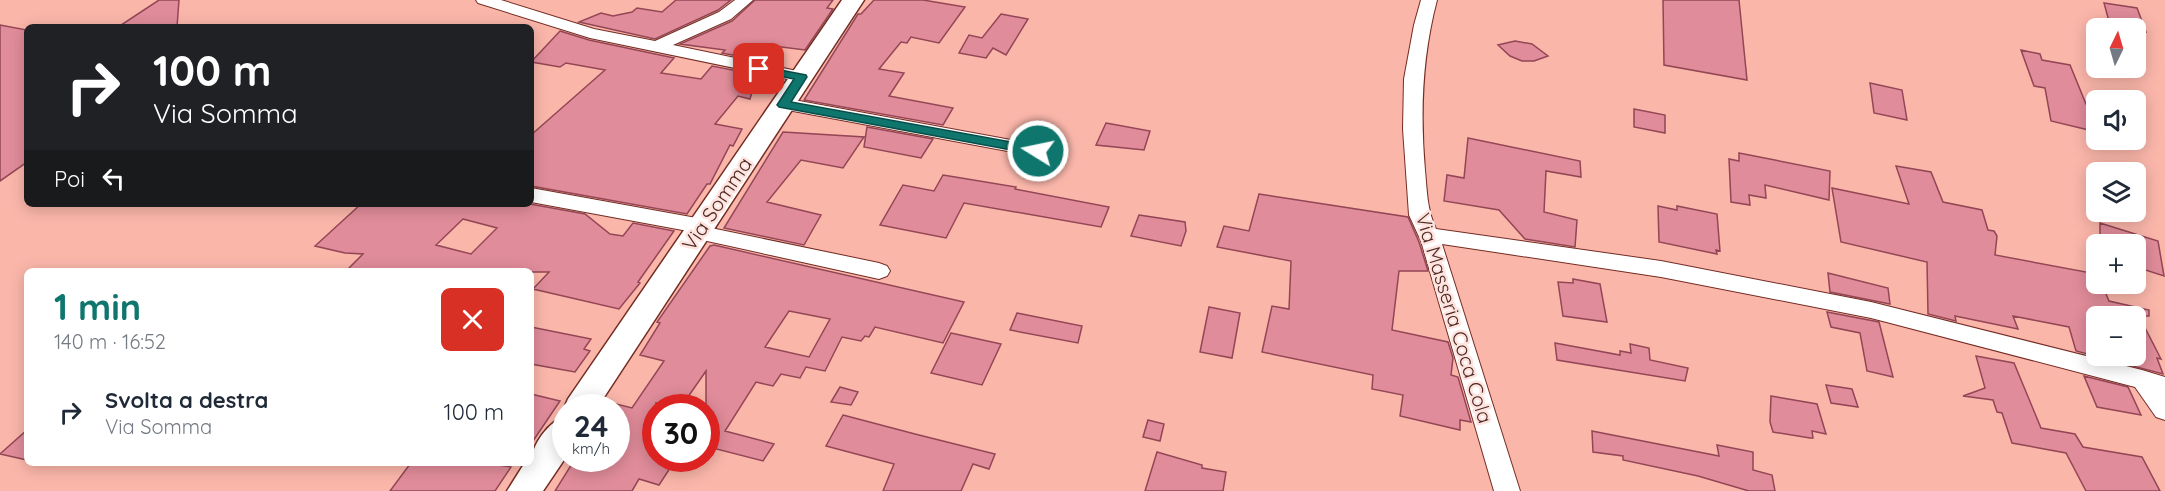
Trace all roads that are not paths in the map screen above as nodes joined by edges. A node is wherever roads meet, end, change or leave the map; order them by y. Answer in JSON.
{"nodes":[{"id":1,"x":484,"y":0,"type":"edge"},
{"id":2,"x":744,"y":0,"type":"edge"},
{"id":3,"x":853,"y":0,"type":"edge"},
{"id":4,"x":1429,"y":0,"type":"edge"},
{"id":5,"x":656,"y":48,"type":"junction"},
{"id":6,"x":801,"y":77,"type":"junction"},
{"id":7,"x":783,"y":105,"type":"junction"},
{"id":8,"x":1038,"y":151,"type":"dead end"},
{"id":9,"x":534,"y":196,"type":"edge"},
{"id":10,"x":700,"y":229,"type":"junction"},
{"id":11,"x":1428,"y":235,"type":"junction"},
{"id":12,"x":879,"y":271,"type":"dead end"},
{"id":13,"x":2142,"y":379,"type":"junction"},
{"id":14,"x":2165,"y":386,"type":"edge"},
{"id":15,"x":589,"y":394,"type":"edge"},
{"id":16,"x":2165,"y":410,"type":"edge"},
{"id":17,"x":552,"y":450,"type":"edge"},
{"id":18,"x":524,"y":491,"type":"edge"},
{"id":19,"x":1507,"y":491,"type":"edge"}],
"edges":[{"from":1,"to":5,"type":"street"},
{"from":2,"to":5,"type":"street"},
{"from":3,"to":6,"type":"street","name":"Via Somma"},
{"from":4,"to":11,"type":"street","name":"Via Masseria Coca Cola"},
{"from":5,"to":6,"type":"street"},
{"from":6,"to":7,"type":"street","name":"Via Somma"},
{"from":7,"to":8,"type":"street"},
{"from":7,"to":10,"type":"street","name":"Via Somma"},
{"from":9,"to":10,"type":"street"},
{"from":10,"to":12,"type":"street"},
{"from":10,"to":15,"type":"street","name":"Via Somma"},
{"from":11,"to":13,"type":"street"},
{"from":11,"to":19,"type":"street","name":"Via Masseria Coca Cola"},
{"from":13,"to":14,"type":"street"},
{"from":13,"to":16,"type":"street"},
{"from":17,"to":18,"type":"street"}]}
